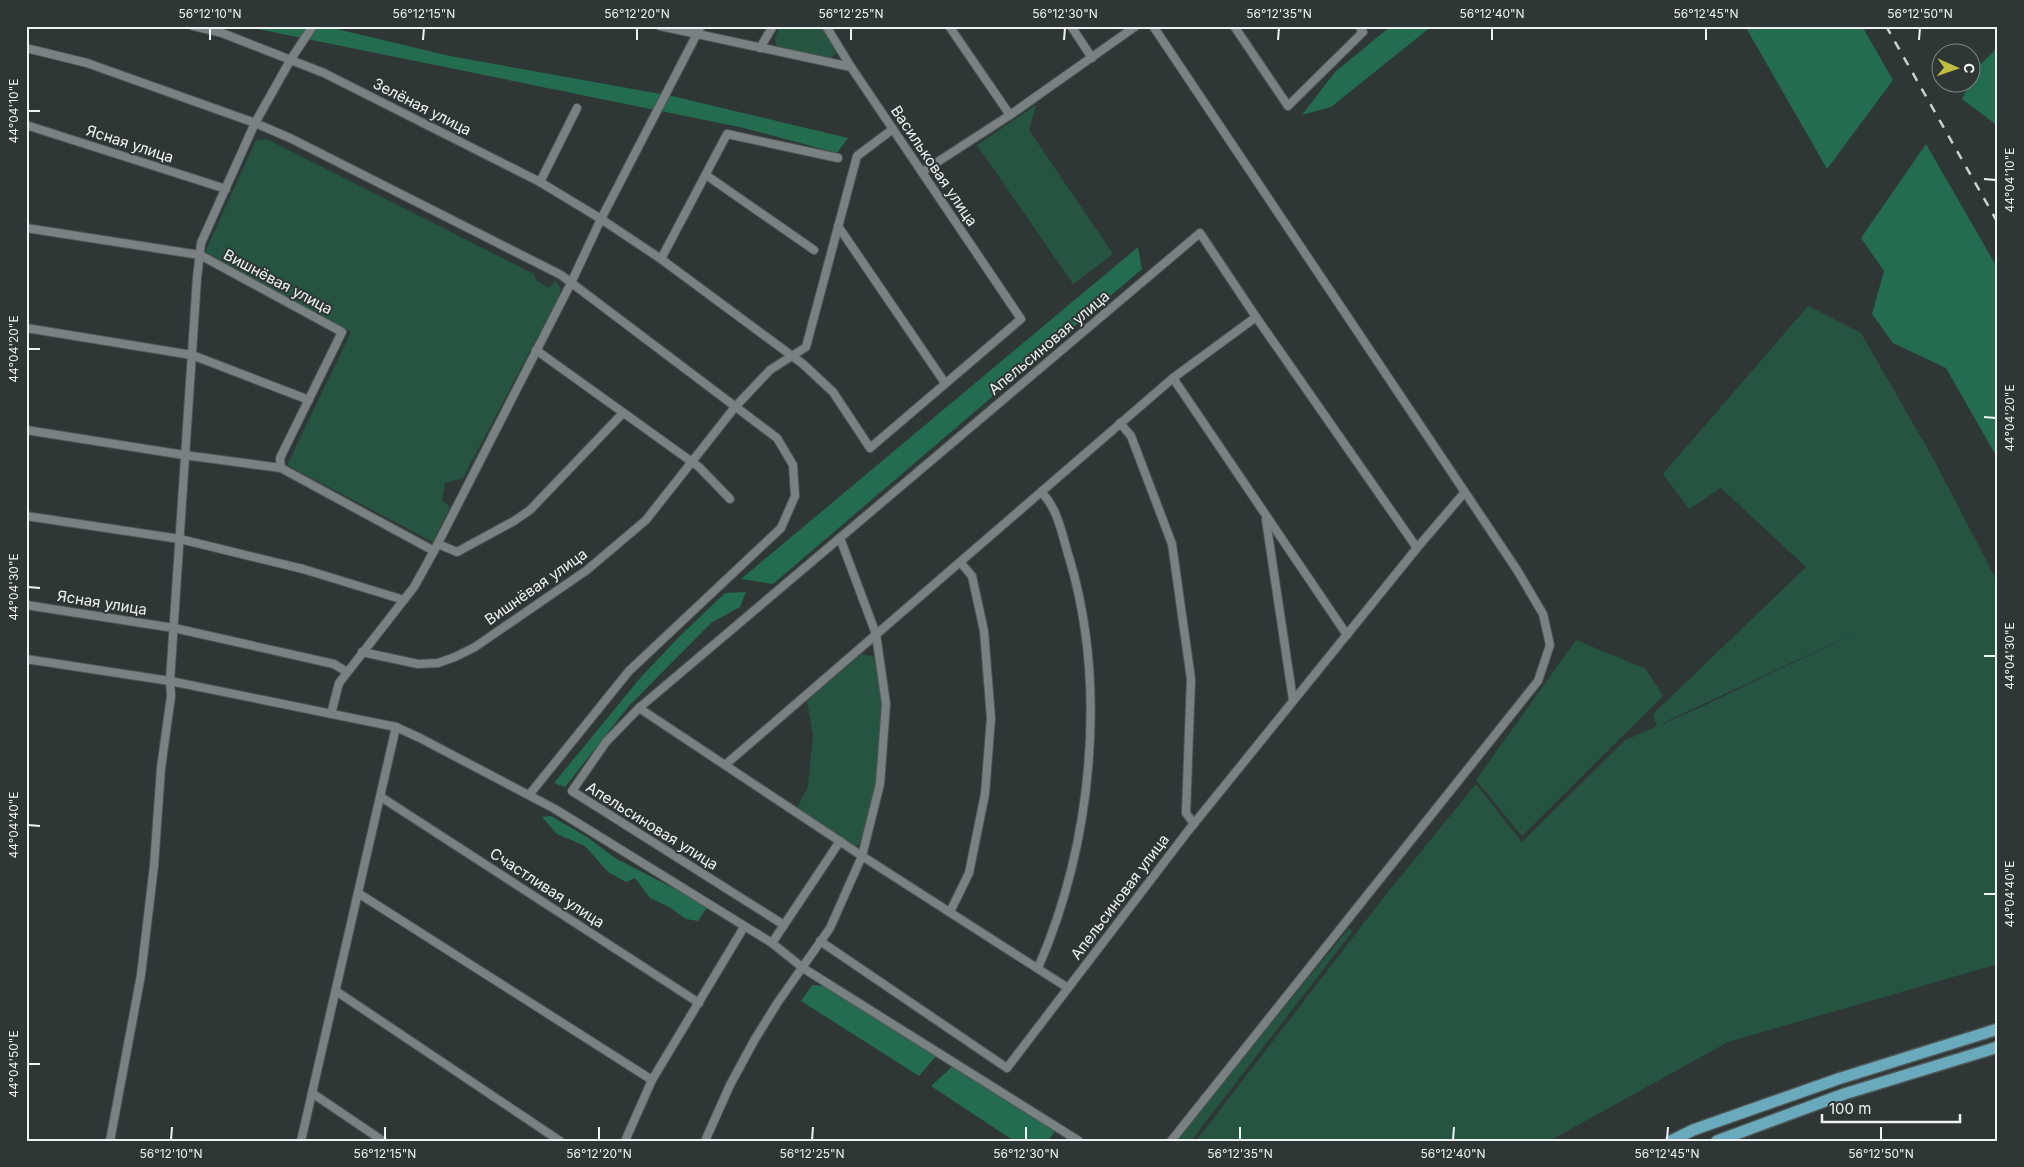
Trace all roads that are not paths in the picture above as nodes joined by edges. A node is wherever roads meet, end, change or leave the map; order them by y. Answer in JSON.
{"nodes":[{"id":1,"x":193,"y":26,"type":"edge"},
{"id":2,"x":313,"y":26,"type":"edge"},
{"id":3,"x":660,"y":26,"type":"edge"},
{"id":4,"x":773,"y":26,"type":"edge"},
{"id":5,"x":826,"y":26,"type":"edge"},
{"id":6,"x":949,"y":26,"type":"edge"},
{"id":7,"x":1070,"y":26,"type":"edge"},
{"id":8,"x":1136,"y":26,"type":"edge"},
{"id":9,"x":1154,"y":26,"type":"edge"},
{"id":10,"x":1234,"y":26,"type":"edge"},
{"id":11,"x":1359,"y":26,"type":"edge"},
{"id":12,"x":699,"y":30,"type":"edge"},
{"id":13,"x":26,"y":48,"type":"edge"},
{"id":14,"x":760,"y":48,"type":"junction"},
{"id":15,"x":1092,"y":58,"type":"junction"},
{"id":16,"x":291,"y":59,"type":"junction"},
{"id":17,"x":851,"y":67,"type":"junction"},
{"id":18,"x":577,"y":108,"type":"dead end"},
{"id":19,"x":1010,"y":116,"type":"junction"},
{"id":20,"x":255,"y":123,"type":"junction"},
{"id":21,"x":26,"y":125,"type":"edge"},
{"id":22,"x":893,"y":130,"type":"junction"},
{"id":23,"x":838,"y":158,"type":"dead end"},
{"id":24,"x":922,"y":172,"type":"junction"},
{"id":25,"x":706,"y":175,"type":"junction"},
{"id":26,"x":540,"y":182,"type":"junction"},
{"id":27,"x":226,"y":189,"type":"junction"},
{"id":28,"x":601,"y":219,"type":"junction"},
{"id":29,"x":838,"y":226,"type":"junction"},
{"id":30,"x":26,"y":228,"type":"edge"},
{"id":31,"x":814,"y":250,"type":"dead end"},
{"id":32,"x":200,"y":255,"type":"junction"},
{"id":33,"x":661,"y":259,"type":"junction"},
{"id":34,"x":571,"y":282,"type":"junction"},
{"id":35,"x":1256,"y":317,"type":"junction"},
{"id":36,"x":26,"y":328,"type":"edge"},
{"id":37,"x":536,"y":350,"type":"junction"},
{"id":38,"x":192,"y":355,"type":"junction"},
{"id":39,"x":793,"y":357,"type":"junction"},
{"id":40,"x":1173,"y":378,"type":"junction"},
{"id":41,"x":945,"y":383,"type":"junction"},
{"id":42,"x":309,"y":400,"type":"junction"},
{"id":43,"x":735,"y":407,"type":"junction"},
{"id":44,"x":623,"y":413,"type":"junction"},
{"id":45,"x":1120,"y":424,"type":"junction"},
{"id":46,"x":26,"y":430,"type":"edge"},
{"id":47,"x":184,"y":456,"type":"junction"},
{"id":48,"x":691,"y":462,"type":"junction"},
{"id":49,"x":281,"y":468,"type":"junction"},
{"id":50,"x":1041,"y":492,"type":"junction"},
{"id":51,"x":1464,"y":493,"type":"junction"},
{"id":52,"x":730,"y":499,"type":"dead end"},
{"id":53,"x":26,"y":516,"type":"edge"},
{"id":54,"x":1265,"y":516,"type":"junction"},
{"id":55,"x":840,"y":538,"type":"junction"},
{"id":56,"x":180,"y":540,"type":"junction"},
{"id":57,"x":436,"y":548,"type":"junction"},
{"id":58,"x":1417,"y":548,"type":"junction"},
{"id":59,"x":960,"y":562,"type":"junction"},
{"id":60,"x":404,"y":600,"type":"junction"},
{"id":61,"x":26,"y":605,"type":"edge"},
{"id":62,"x":174,"y":628,"type":"junction"},
{"id":63,"x":876,"y":634,"type":"junction"},
{"id":64,"x":1346,"y":634,"type":"junction"},
{"id":65,"x":362,"y":652,"type":"junction"},
{"id":66,"x":26,"y":659,"type":"edge"},
{"id":67,"x":347,"y":672,"type":"junction"},
{"id":68,"x":170,"y":681,"type":"junction"},
{"id":69,"x":1293,"y":700,"type":"junction"},
{"id":70,"x":639,"y":708,"type":"junction"},
{"id":71,"x":331,"y":714,"type":"junction"},
{"id":72,"x":396,"y":727,"type":"junction"},
{"id":73,"x":725,"y":765,"type":"junction"},
{"id":74,"x":381,"y":796,"type":"junction"},
{"id":75,"x":529,"y":796,"type":"junction"},
{"id":76,"x":1194,"y":824,"type":"junction"},
{"id":77,"x":840,"y":841,"type":"junction"},
{"id":78,"x":862,"y":856,"type":"junction"},
{"id":79,"x":358,"y":892,"type":"junction"},
{"id":80,"x":950,"y":912,"type":"junction"},
{"id":81,"x":784,"y":925,"type":"junction"},
{"id":82,"x":744,"y":927,"type":"junction"},
{"id":83,"x":820,"y":941,"type":"junction"},
{"id":84,"x":772,"y":943,"type":"junction"},
{"id":85,"x":802,"y":968,"type":"junction"},
{"id":86,"x":1038,"y":968,"type":"junction"},
{"id":87,"x":1068,"y":988,"type":"junction"},
{"id":88,"x":336,"y":991,"type":"junction"},
{"id":89,"x":698,"y":1003,"type":"junction"},
{"id":90,"x":1998,"y":1029,"type":"edge"},
{"id":91,"x":1998,"y":1047,"type":"edge"},
{"id":92,"x":652,"y":1080,"type":"junction"},
{"id":93,"x":312,"y":1093,"type":"junction"},
{"id":94,"x":110,"y":1141,"type":"edge"},
{"id":95,"x":301,"y":1141,"type":"edge"},
{"id":96,"x":383,"y":1141,"type":"edge"},
{"id":97,"x":560,"y":1141,"type":"edge"},
{"id":98,"x":626,"y":1141,"type":"edge"},
{"id":99,"x":705,"y":1141,"type":"edge"},
{"id":100,"x":1078,"y":1141,"type":"edge"},
{"id":101,"x":1171,"y":1141,"type":"edge"},
{"id":102,"x":1671,"y":1141,"type":"edge"},
{"id":103,"x":1717,"y":1141,"type":"edge"}],
"edges":[{"from":1,"to":16,"type":"street","name":"Зелёная улица"},
{"from":2,"to":16,"type":"street"},
{"from":3,"to":12,"type":"street"},
{"from":4,"to":14,"type":"street"},
{"from":5,"to":17,"type":"street","name":"Васильковая улица"},
{"from":6,"to":19,"type":"street"},
{"from":7,"to":15,"type":"street"},
{"from":8,"to":15,"type":"street"},
{"from":9,"to":51,"type":"street"},
{"from":10,"to":11,"type":"street"},
{"from":12,"to":14,"type":"street"},
{"from":12,"to":28,"type":"street"},
{"from":13,"to":20,"type":"street"},
{"from":14,"to":17,"type":"street"},
{"from":15,"to":19,"type":"street"},
{"from":16,"to":20,"type":"street"},
{"from":16,"to":26,"type":"street","name":"Зелёная улица"},
{"from":17,"to":22,"type":"street","name":"Васильковая улица"},
{"from":18,"to":26,"type":"street"},
{"from":19,"to":24,"type":"street"},
{"from":20,"to":27,"type":"street"},
{"from":20,"to":34,"type":"street"},
{"from":21,"to":27,"type":"street","name":"Ясная улица"},
{"from":22,"to":24,"type":"street","name":"Васильковая улица"},
{"from":22,"to":29,"type":"street"},
{"from":23,"to":25,"type":"street"},
{"from":24,"to":41,"type":"street","name":"Васильковая улица"},
{"from":25,"to":31,"type":"street"},
{"from":25,"to":33,"type":"street"},
{"from":26,"to":28,"type":"street","name":"Зелёная улица"},
{"from":27,"to":32,"type":"street"},
{"from":28,"to":33,"type":"street","name":"Зелёная улица"},
{"from":28,"to":34,"type":"street"},
{"from":29,"to":39,"type":"street"},
{"from":29,"to":41,"type":"street"},
{"from":30,"to":32,"type":"street"},
{"from":32,"to":38,"type":"street"},
{"from":32,"to":42,"type":"street","name":"Вишнёвая улица"},
{"from":33,"to":39,"type":"street","name":"Зелёная улица"},
{"from":34,"to":37,"type":"street"},
{"from":34,"to":43,"type":"street"},
{"from":35,"to":40,"type":"street"},
{"from":35,"to":55,"type":"street","name":"Апельсиновая улица"},
{"from":35,"to":58,"type":"street","name":"Апельсиновая улица"},
{"from":36,"to":38,"type":"street"},
{"from":37,"to":44,"type":"street"},
{"from":37,"to":57,"type":"street"},
{"from":38,"to":42,"type":"street"},
{"from":38,"to":47,"type":"street"},
{"from":39,"to":41,"type":"street"},
{"from":39,"to":43,"type":"street","name":"Вишнёвая улица"},
{"from":40,"to":45,"type":"street"},
{"from":40,"to":54,"type":"street"},
{"from":42,"to":49,"type":"street"},
{"from":43,"to":48,"type":"street","name":"Вишнёвая улица"},
{"from":43,"to":75,"type":"street"},
{"from":44,"to":48,"type":"street"},
{"from":44,"to":57,"type":"street"},
{"from":45,"to":50,"type":"street"},
{"from":45,"to":76,"type":"street"},
{"from":46,"to":47,"type":"street"},
{"from":47,"to":49,"type":"street"},
{"from":47,"to":56,"type":"street"},
{"from":48,"to":52,"type":"street"},
{"from":48,"to":65,"type":"street","name":"Вишнёвая улица"},
{"from":49,"to":57,"type":"street"},
{"from":50,"to":59,"type":"street"},
{"from":50,"to":86,"type":"street","name":"Апельсиновая улица"},
{"from":51,"to":58,"type":"street"},
{"from":51,"to":101,"type":"street"},
{"from":53,"to":56,"type":"street"},
{"from":54,"to":64,"type":"street"},
{"from":54,"to":69,"type":"street"},
{"from":55,"to":63,"type":"street"},
{"from":55,"to":70,"type":"street","name":"Апельсиновая улица"},
{"from":56,"to":60,"type":"street"},
{"from":56,"to":62,"type":"street"},
{"from":57,"to":60,"type":"street"},
{"from":58,"to":64,"type":"street","name":"Апельсиновая улица"},
{"from":59,"to":63,"type":"street"},
{"from":59,"to":80,"type":"street"},
{"from":60,"to":65,"type":"street"},
{"from":61,"to":62,"type":"street","name":"Ясная улица"},
{"from":62,"to":67,"type":"street"},
{"from":62,"to":68,"type":"street"},
{"from":63,"to":73,"type":"street"},
{"from":63,"to":78,"type":"street"},
{"from":64,"to":69,"type":"street","name":"Апельсиновая улица"},
{"from":65,"to":67,"type":"street"},
{"from":66,"to":68,"type":"street"},
{"from":67,"to":71,"type":"street"},
{"from":68,"to":71,"type":"street"},
{"from":68,"to":94,"type":"street"},
{"from":69,"to":76,"type":"street","name":"Апельсиновая улица"},
{"from":70,"to":73,"type":"street"},
{"from":70,"to":81,"type":"street","name":"Апельсиновая улица"},
{"from":71,"to":72,"type":"street"},
{"from":72,"to":74,"type":"street"},
{"from":72,"to":75,"type":"street"},
{"from":73,"to":77,"type":"street"},
{"from":74,"to":79,"type":"street"},
{"from":74,"to":89,"type":"street","name":"Счастливая улица"},
{"from":75,"to":82,"type":"street"},
{"from":76,"to":87,"type":"street","name":"Апельсиновая улица"},
{"from":77,"to":78,"type":"street"},
{"from":77,"to":81,"type":"street"},
{"from":78,"to":80,"type":"street"},
{"from":78,"to":83,"type":"street"},
{"from":79,"to":88,"type":"street"},
{"from":79,"to":92,"type":"street"},
{"from":80,"to":86,"type":"street"},
{"from":81,"to":84,"type":"street"},
{"from":82,"to":84,"type":"street"},
{"from":82,"to":89,"type":"street"},
{"from":83,"to":85,"type":"street"},
{"from":83,"to":87,"type":"street","name":"Апельсиновая улица"},
{"from":84,"to":85,"type":"street"},
{"from":85,"to":99,"type":"street"},
{"from":85,"to":100,"type":"street"},
{"from":86,"to":87,"type":"street"},
{"from":88,"to":93,"type":"street"},
{"from":88,"to":97,"type":"street"},
{"from":89,"to":92,"type":"street"},
{"from":90,"to":102,"type":"main road"},
{"from":91,"to":103,"type":"main road"},
{"from":92,"to":98,"type":"street"},
{"from":93,"to":95,"type":"street"},
{"from":93,"to":96,"type":"street"}]}
